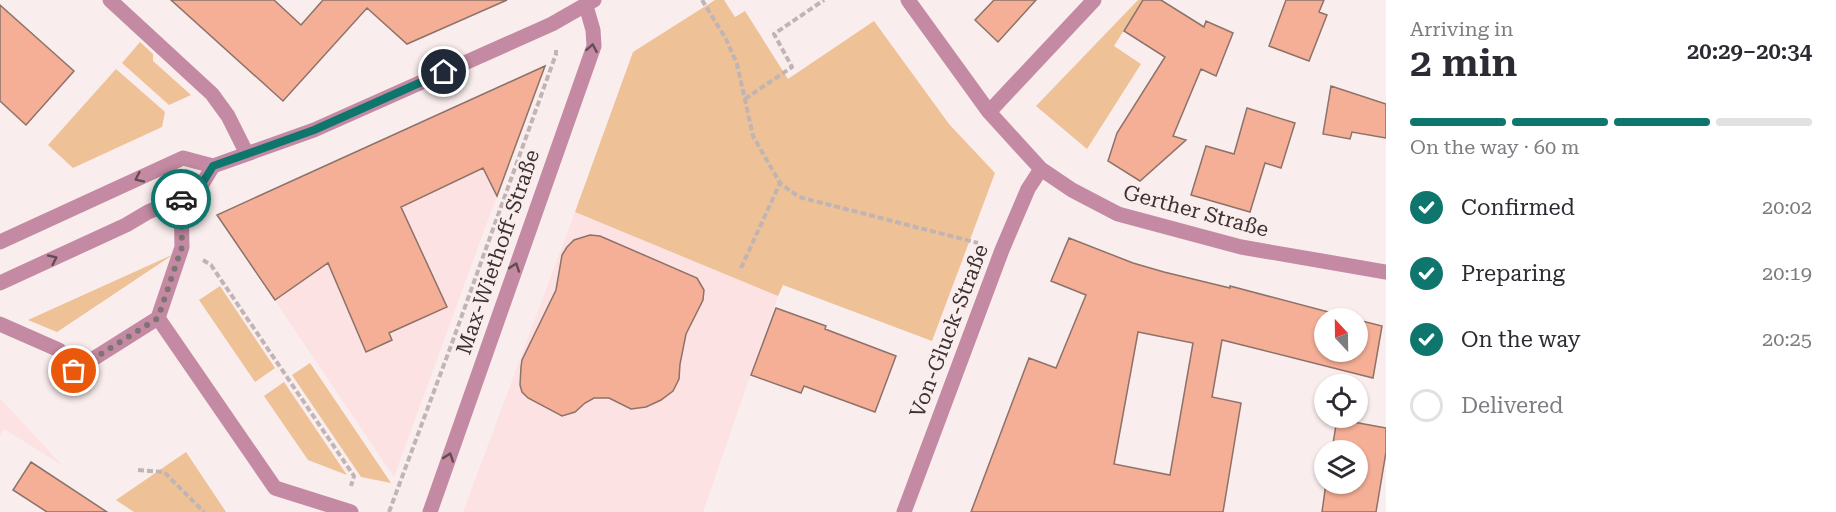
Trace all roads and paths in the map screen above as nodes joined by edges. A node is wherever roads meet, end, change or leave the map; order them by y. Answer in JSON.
{"nodes":[{"id":1,"x":110,"y":0,"type":"edge"},
{"id":2,"x":702,"y":0,"type":"edge"},
{"id":3,"x":824,"y":0,"type":"edge"},
{"id":4,"x":908,"y":0,"type":"edge"},
{"id":5,"x":1094,"y":0,"type":"edge"},
{"id":6,"x":590,"y":3,"type":"edge"},
{"id":7,"x":552,"y":24,"type":"junction"},
{"id":8,"x":745,"y":99,"type":"junction"},
{"id":9,"x":989,"y":112,"type":"junction"},
{"id":10,"x":246,"y":152,"type":"junction"},
{"id":11,"x":213,"y":166,"type":"junction"},
{"id":12,"x":1041,"y":169,"type":"junction"},
{"id":13,"x":780,"y":183,"type":"junction"},
{"id":14,"x":181,"y":198,"type":"junction"},
{"id":15,"x":0,"y":242,"type":"edge"},
{"id":16,"x":182,"y":247,"type":"junction"},
{"id":17,"x":1002,"y":250,"type":"junction"},
{"id":18,"x":741,"y":268,"type":"dead end"},
{"id":19,"x":1386,"y":272,"type":"edge"},
{"id":20,"x":0,"y":283,"type":"edge"},
{"id":21,"x":158,"y":318,"type":"junction"},
{"id":22,"x":0,"y":324,"type":"edge"},
{"id":23,"x":138,"y":470,"type":"dead end"},
{"id":24,"x":347,"y":511,"type":"edge"},
{"id":25,"x":204,"y":512,"type":"edge"},
{"id":26,"x":389,"y":512,"type":"edge"},
{"id":27,"x":430,"y":512,"type":"edge"},
{"id":28,"x":904,"y":512,"type":"edge"}],
"edges":[{"from":1,"to":10,"type":"street"},
{"from":2,"to":8,"type":"path"},
{"from":3,"to":8,"type":"path"},
{"from":4,"to":9,"type":"street","name":"Gerther Straße"},
{"from":5,"to":9,"type":"street"},
{"from":6,"to":7,"type":"street"},
{"from":27,"to":6,"type":"street","name":"Max-Wiethoff-Straße","one_way":true},
{"from":7,"to":10,"type":"street"},
{"from":7,"to":26,"type":"path"},
{"from":8,"to":13,"type":"path"},
{"from":9,"to":12,"type":"street","name":"Gerther Straße"},
{"from":10,"to":11,"type":"street"},
{"from":11,"to":14,"type":"street"},
{"from":11,"to":15,"type":"street","one_way":true},
{"from":12,"to":17,"type":"street","name":"Von-Gluck-Straße"},
{"from":12,"to":19,"type":"street","name":"Gerther Straße"},
{"from":13,"to":17,"type":"path"},
{"from":13,"to":18,"type":"path"},
{"from":14,"to":16,"type":"street"},
{"from":20,"to":14,"type":"street","one_way":true},
{"from":16,"to":21,"type":"street"},
{"from":16,"to":24,"type":"path"},
{"from":17,"to":28,"type":"street","name":"Von-Gluck-Straße"},
{"from":21,"to":22,"type":"street"},
{"from":21,"to":24,"type":"street"},
{"from":23,"to":25,"type":"path"}]}
